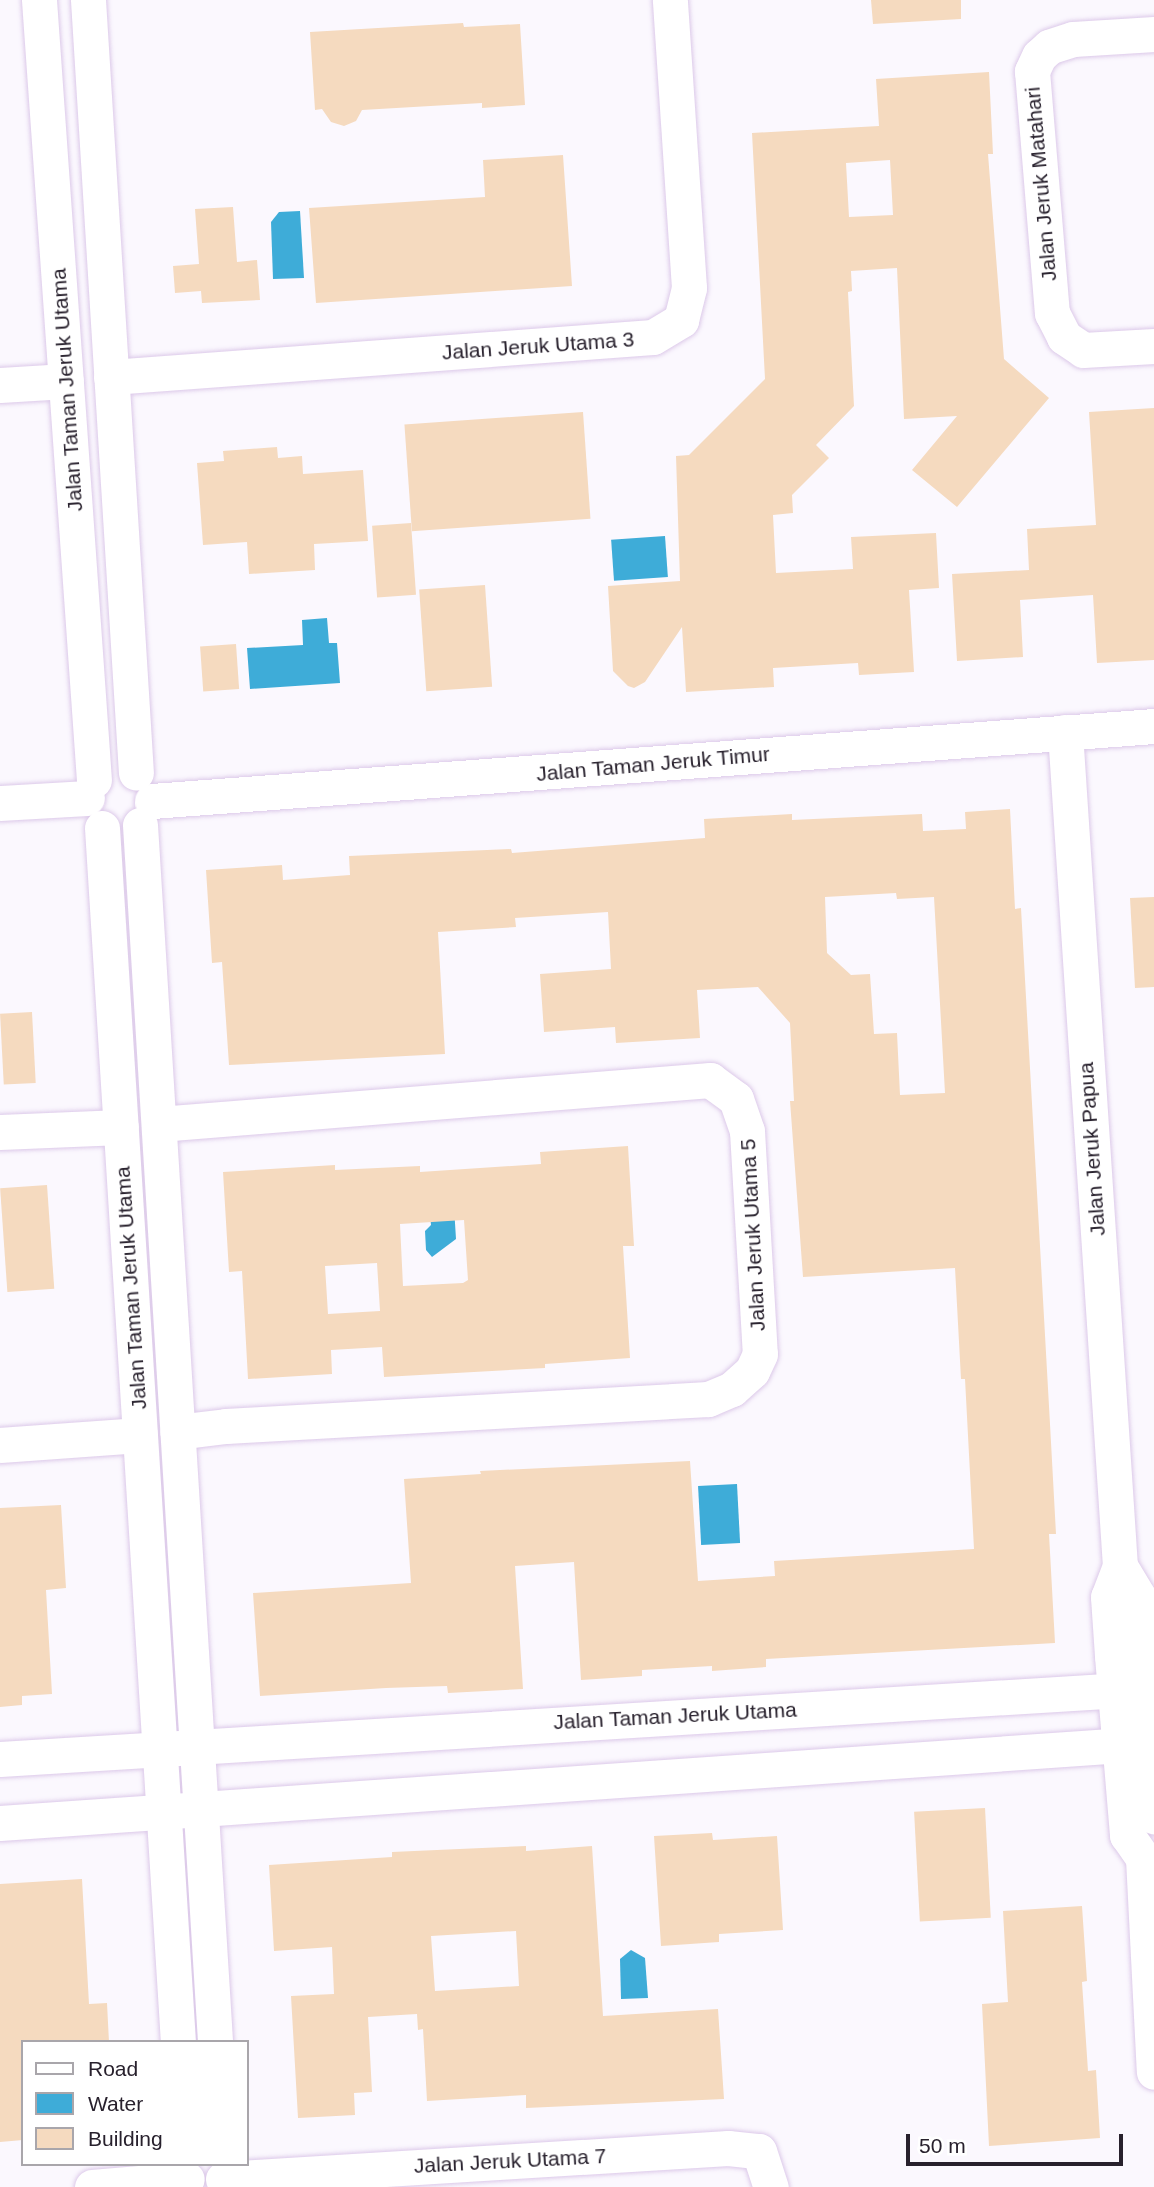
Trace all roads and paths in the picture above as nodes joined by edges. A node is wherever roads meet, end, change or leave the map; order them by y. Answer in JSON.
{"nodes":[{"id":1,"x":39,"y":0,"type":"edge"},
{"id":2,"x":88,"y":0,"type":"edge"},
{"id":3,"x":670,"y":0,"type":"edge"},
{"id":4,"x":1154,"y":34,"type":"edge"},
{"id":5,"x":1154,"y":346,"type":"edge"},
{"id":6,"x":111,"y":377,"type":"junction"},
{"id":7,"x":66,"y":382,"type":"junction"},
{"id":8,"x":0,"y":385,"type":"edge"},
{"id":9,"x":1154,"y":726,"type":"edge"},
{"id":10,"x":1065,"y":732,"type":"junction"},
{"id":11,"x":143,"y":800,"type":"junction"},
{"id":12,"x":94,"y":802,"type":"junction"},
{"id":13,"x":0,"y":803,"type":"edge"},
{"id":14,"x":159,"y":1124,"type":"junction"},
{"id":15,"x":121,"y":1127,"type":"junction"},
{"id":16,"x":0,"y":1132,"type":"edge"},
{"id":17,"x":177,"y":1432,"type":"junction"},
{"id":18,"x":140,"y":1435,"type":"junction"},
{"id":19,"x":0,"y":1444,"type":"edge"},
{"id":20,"x":1120,"y":1566,"type":"junction"},
{"id":21,"x":1137,"y":1689,"type":"edge"},
{"id":22,"x":1141,"y":1744,"type":"edge"},
{"id":23,"x":197,"y":1745,"type":"junction"},
{"id":24,"x":160,"y":1749,"type":"junction"},
{"id":25,"x":0,"y":1759,"type":"edge"},
{"id":26,"x":201,"y":1811,"type":"junction"},
{"id":27,"x":164,"y":1813,"type":"junction"},
{"id":28,"x":1154,"y":1816,"type":"edge"},
{"id":29,"x":0,"y":1823,"type":"edge"},
{"id":30,"x":1149,"y":1846,"type":"edge"},
{"id":31,"x":178,"y":2040,"type":"edge"},
{"id":32,"x":215,"y":2040,"type":"edge"},
{"id":33,"x":1154,"y":2073,"type":"edge"},
{"id":34,"x":186,"y":2177,"type":"edge"},
{"id":35,"x":223,"y":2177,"type":"edge"},
{"id":36,"x":92,"y":2187,"type":"edge"},
{"id":37,"x":771,"y":2187,"type":"edge"}],
"edges":[{"from":1,"to":7,"type":"street","name":"Jalan Taman Jeruk Utama"},
{"from":2,"to":6,"type":"street","name":"Jalan Taman Jeruk Utama"},
{"from":3,"to":6,"type":"street","name":"Jalan Jeruk Utama 3"},
{"from":4,"to":5,"type":"street","name":"Jalan Jeruk Matahari"},
{"from":6,"to":11,"type":"street","name":"Jalan Taman Jeruk Utama"},
{"from":7,"to":8,"type":"street"},
{"from":7,"to":12,"type":"street","name":"Jalan Taman Jeruk Utama"},
{"from":9,"to":10,"type":"street","name":"Jalan Taman Jeruk Timur"},
{"from":10,"to":11,"type":"street","name":"Jalan Taman Jeruk Timur"},
{"from":10,"to":20,"type":"street","name":"Jalan Jeruk Papua"},
{"from":11,"to":12,"type":"street"},
{"from":11,"to":12,"type":"street"},
{"from":11,"to":14,"type":"street","name":"Jalan Taman Jeruk Utama"},
{"from":12,"to":13,"type":"street"},
{"from":12,"to":15,"type":"street","name":"Jalan Taman Jeruk Utama"},
{"from":14,"to":17,"type":"street","name":"Jalan Taman Jeruk Utama"},
{"from":14,"to":17,"type":"street","name":"Jalan Jeruk Utama 5"},
{"from":15,"to":16,"type":"street"},
{"from":15,"to":18,"type":"street","name":"Jalan Taman Jeruk Utama"},
{"from":17,"to":23,"type":"street","name":"Jalan Taman Jeruk Utama"},
{"from":18,"to":19,"type":"street"},
{"from":18,"to":24,"type":"street","name":"Jalan Taman Jeruk Utama"},
{"from":20,"to":21,"type":"street","name":"Jalan Jeruk Papua"},
{"from":20,"to":21,"type":"street","name":"Jalan Jeruk Papua"},
{"from":21,"to":22,"type":"street","name":"Jalan Jeruk Papua"},
{"from":21,"to":23,"type":"street","name":"Jalan Taman Jeruk Utama"},
{"from":22,"to":26,"type":"street"},
{"from":22,"to":28,"type":"street"},
{"from":22,"to":30,"type":"street"},
{"from":23,"to":24,"type":"street","name":"Jalan Taman Jeruk Utama"},
{"from":23,"to":26,"type":"street","name":"Jalan Taman Jeruk Utama"},
{"from":24,"to":25,"type":"street","name":"Jalan Taman Jeruk Utama"},
{"from":24,"to":27,"type":"street","name":"Jalan Taman Jeruk Utama"},
{"from":26,"to":27,"type":"street"},
{"from":26,"to":32,"type":"street","name":"Jalan Taman Jeruk Utama"},
{"from":27,"to":29,"type":"street"},
{"from":27,"to":31,"type":"street","name":"Jalan Taman Jeruk Utama"},
{"from":30,"to":33,"type":"street"},
{"from":34,"to":36,"type":"street"},
{"from":35,"to":37,"type":"street","name":"Jalan Jeruk Utama 7"}]}
